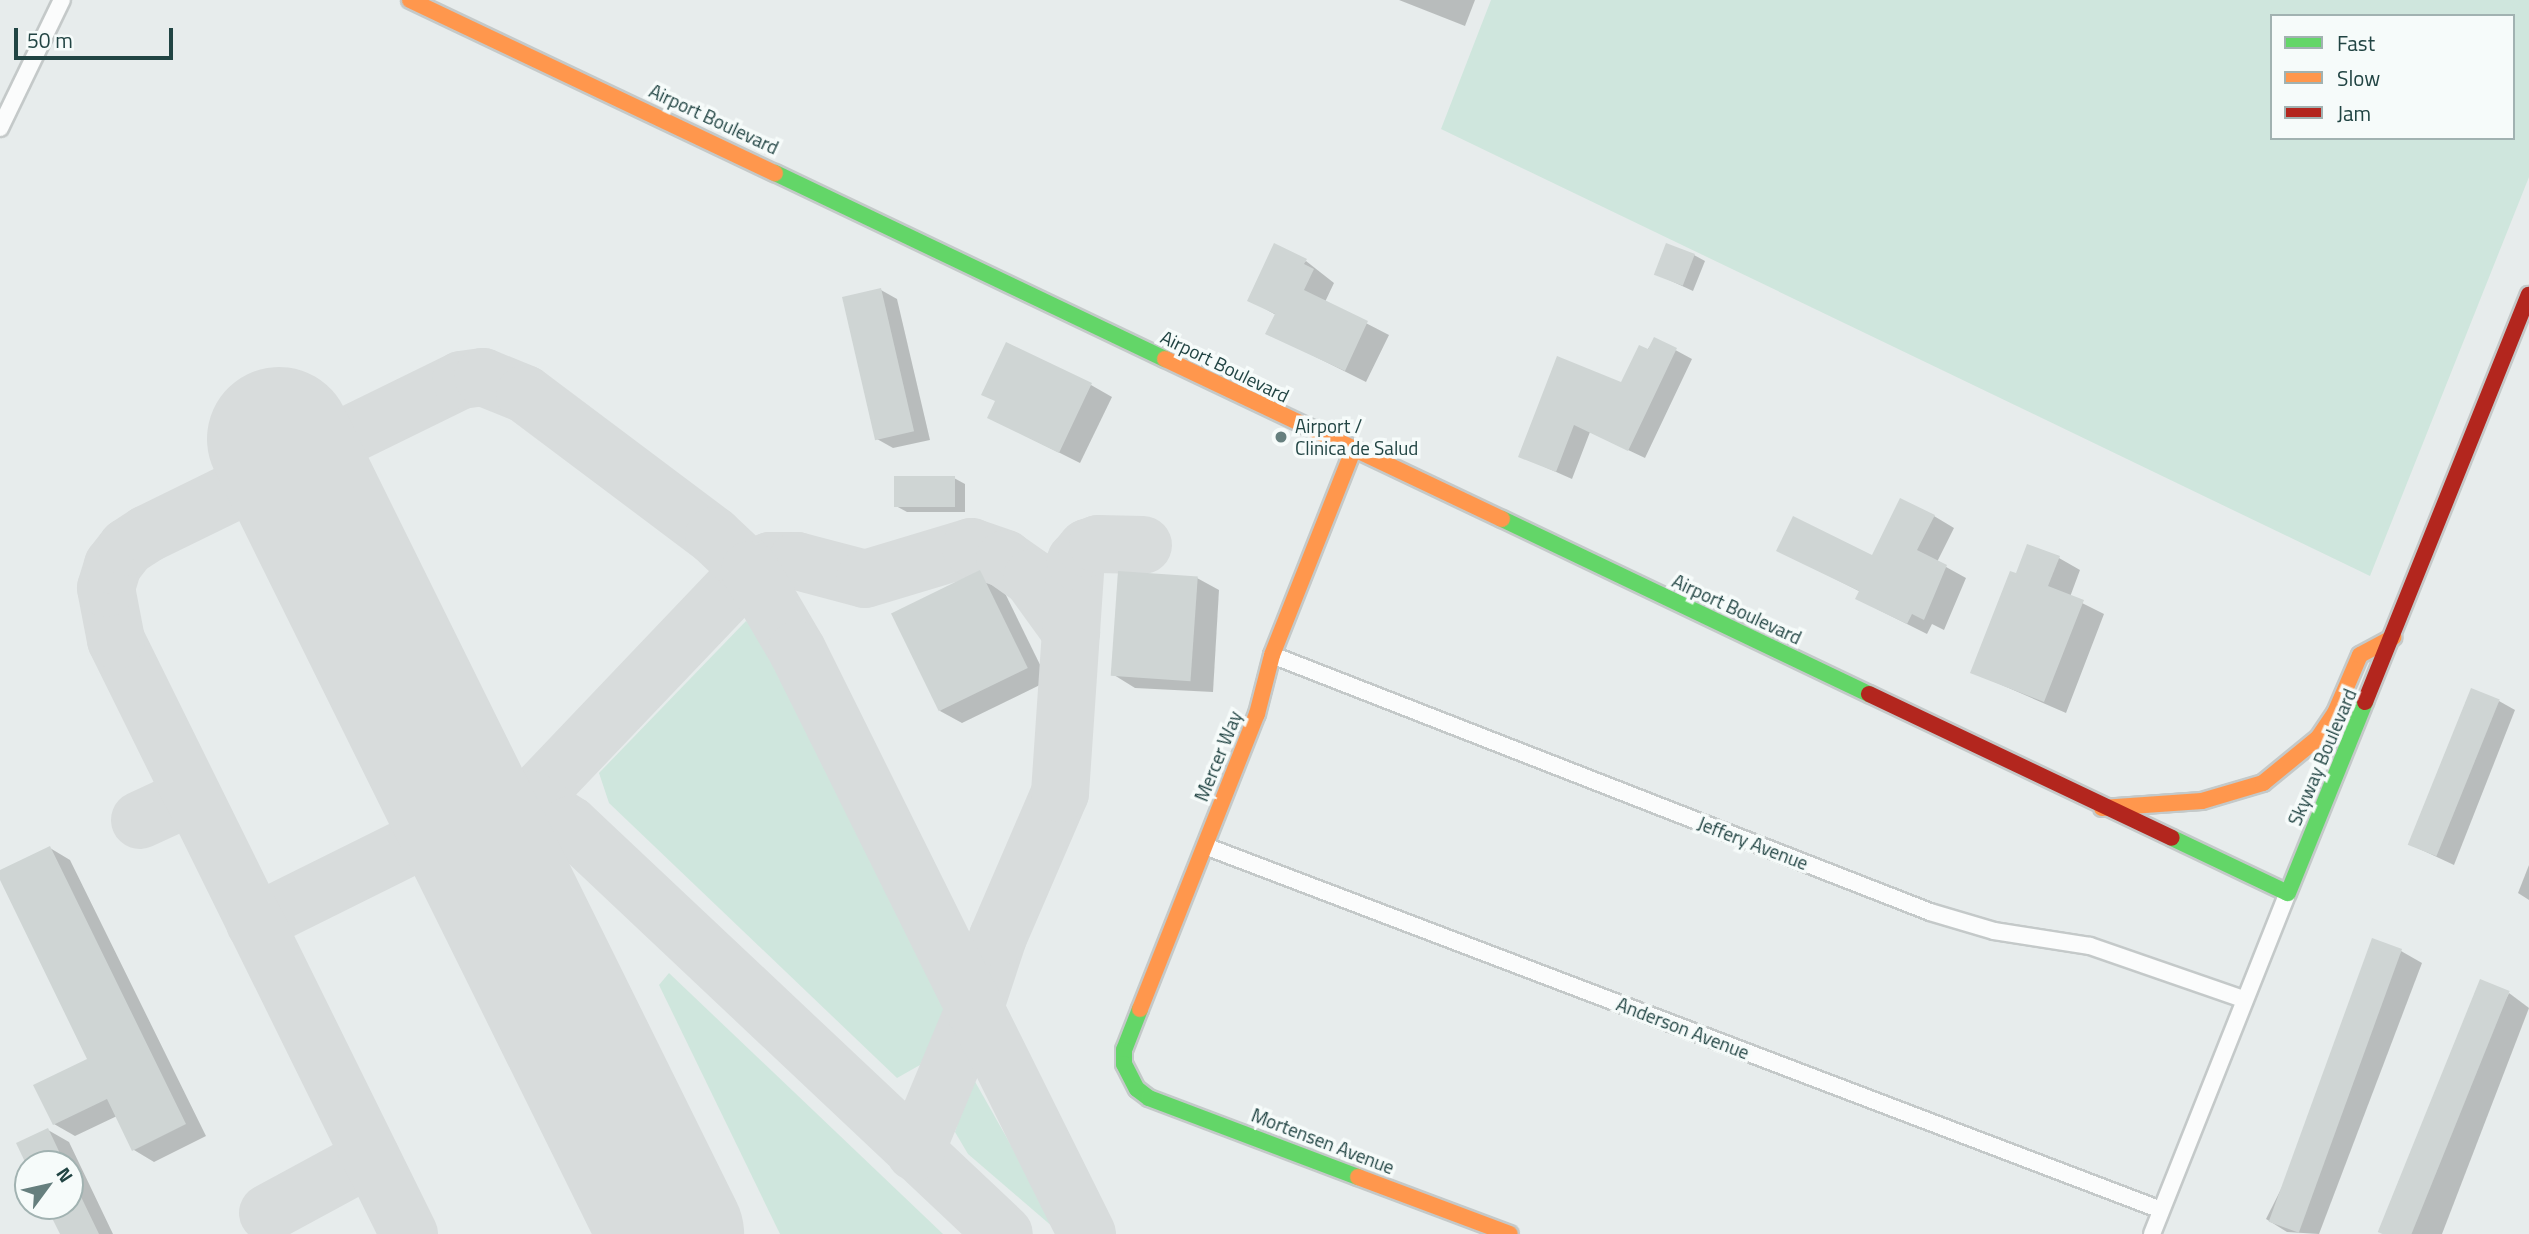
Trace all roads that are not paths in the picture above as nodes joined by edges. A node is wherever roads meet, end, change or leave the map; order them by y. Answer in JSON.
{"nodes":[{"id":1,"x":62,"y":0,"type":"edge"},
{"id":2,"x":410,"y":0,"type":"edge"},
{"id":3,"x":0,"y":128,"type":"edge"},
{"id":4,"x":2529,"y":295,"type":"edge"},
{"id":5,"x":1353,"y":450,"type":"junction"},
{"id":6,"x":2394,"y":637,"type":"junction"},
{"id":7,"x":1272,"y":655,"type":"junction"},
{"id":8,"x":2102,"y":808,"type":"junction"},
{"id":9,"x":1205,"y":846,"type":"junction"},
{"id":10,"x":2288,"y":893,"type":"junction"},
{"id":11,"x":2243,"y":999,"type":"junction"},
{"id":12,"x":1128,"y":1077,"type":"joint"},
{"id":13,"x":2161,"y":1210,"type":"junction"},
{"id":14,"x":1510,"y":1234,"type":"edge"},
{"id":15,"x":2152,"y":1234,"type":"edge"}],
"edges":[{"from":1,"to":3,"type":"street"},
{"from":2,"to":5,"type":"main road","name":"Airport Boulevard"},
{"from":4,"to":6,"type":"main road","name":"Skyway Boulevard"},
{"from":5,"to":7,"type":"main road","name":"Mercer Way"},
{"from":5,"to":8,"type":"main road","name":"Airport Boulevard"},
{"from":6,"to":8,"type":"main road"},
{"from":6,"to":10,"type":"main road","name":"Skyway Boulevard"},
{"from":7,"to":9,"type":"main road","name":"Mercer Way"},
{"from":7,"to":11,"type":"street","name":"Jeffery Avenue"},
{"from":8,"to":10,"type":"main road","name":"Airport Boulevard"},
{"from":9,"to":12,"type":"main road","name":"Mercer Way"},
{"from":9,"to":13,"type":"street","name":"Anderson Avenue"},
{"from":10,"to":11,"type":"street","name":"Skyway Boulevard"},
{"from":11,"to":13,"type":"street","name":"Skyway Boulevard"},
{"from":12,"to":14,"type":"main road","name":"Mortensen Avenue"},
{"from":13,"to":15,"type":"street","name":"Skyway Boulevard"}]}
